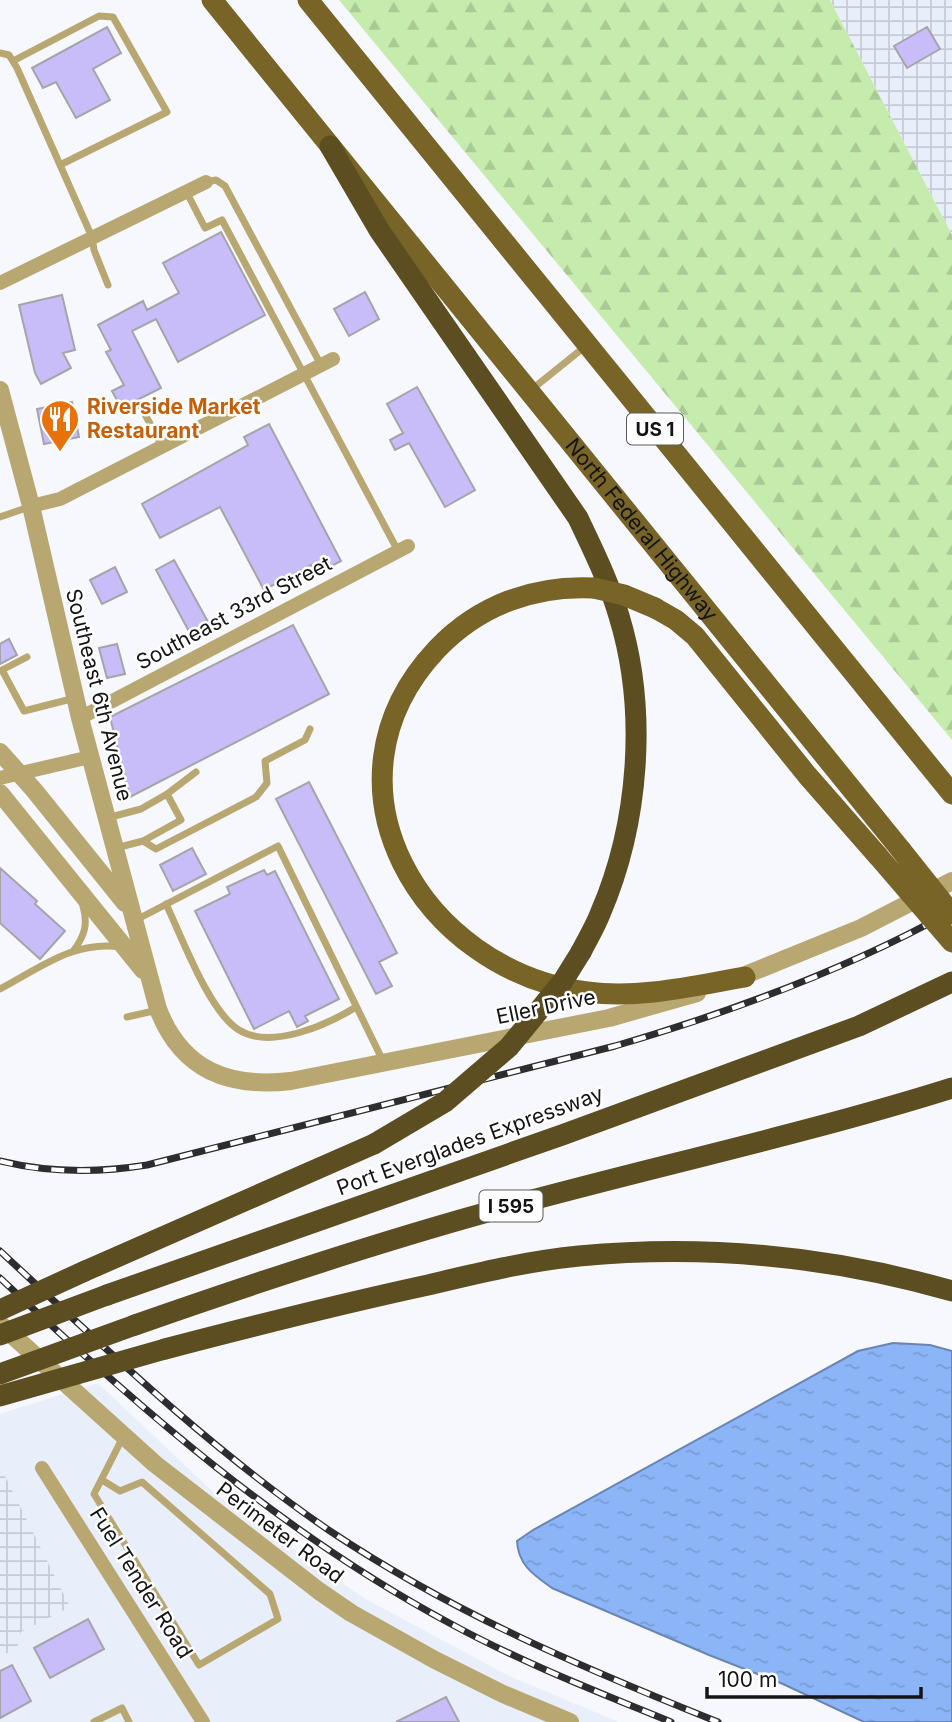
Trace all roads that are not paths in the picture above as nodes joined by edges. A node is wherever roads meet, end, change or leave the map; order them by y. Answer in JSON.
{"nodes":[{"id":1,"x":212,"y":0,"type":"edge"},
{"id":2,"x":308,"y":0,"type":"edge"},
{"id":3,"x":0,"y":52,"type":"edge"},
{"id":4,"x":13,"y":61,"type":"junction"},
{"id":5,"x":330,"y":146,"type":"junction"},
{"id":6,"x":60,"y":165,"type":"junction"},
{"id":7,"x":205,"y":181,"type":"joint"},
{"id":8,"x":186,"y":191,"type":"junction"},
{"id":9,"x":92,"y":237,"type":"junction"},
{"id":10,"x":0,"y":283,"type":"edge"},
{"id":11,"x":108,"y":285,"type":"dead end"},
{"id":12,"x":587,"y":345,"type":"junction"},
{"id":13,"x":327,"y":362,"type":"joint"},
{"id":14,"x":303,"y":374,"type":"junction"},
{"id":15,"x":0,"y":390,"type":"edge"},
{"id":16,"x":529,"y":391,"type":"junction"},
{"id":17,"x":140,"y":405,"type":"dead end"},
{"id":18,"x":162,"y":446,"type":"junction"},
{"id":19,"x":30,"y":506,"type":"junction"},
{"id":20,"x":0,"y":517,"type":"edge"},
{"id":21,"x":403,"y":549,"type":"joint"},
{"id":22,"x":27,"y":657,"type":"dead end"},
{"id":23,"x":76,"y":698,"type":"junction"},
{"id":24,"x":80,"y":718,"type":"junction"},
{"id":25,"x":310,"y":729,"type":"dead end"},
{"id":26,"x":0,"y":752,"type":"edge"},
{"id":27,"x":90,"y":757,"type":"junction"},
{"id":28,"x":19,"y":772,"type":"junction"},
{"id":29,"x":196,"y":772,"type":"dead end"},
{"id":30,"x":0,"y":778,"type":"edge"},
{"id":31,"x":0,"y":793,"type":"edge"},
{"id":32,"x":167,"y":794,"type":"junction"},
{"id":33,"x":952,"y":794,"type":"edge"},
{"id":34,"x":106,"y":818,"type":"junction"},
{"id":35,"x":143,"y":841,"type":"junction"},
{"id":36,"x":114,"y":848,"type":"junction"},
{"id":37,"x":952,"y":881,"type":"edge"},
{"id":38,"x":78,"y":887,"type":"junction"},
{"id":39,"x":166,"y":904,"type":"junction"},
{"id":40,"x":952,"y":914,"type":"edge"},
{"id":41,"x":132,"y":915,"type":"junction"},
{"id":42,"x":952,"y":942,"type":"edge"},
{"id":43,"x":125,"y":947,"type":"junction"},
{"id":44,"x":73,"y":950,"type":"junction"},
{"id":45,"x":745,"y":977,"type":"junction"},
{"id":46,"x":150,"y":979,"type":"junction"},
{"id":47,"x":952,"y":982,"type":"edge"},
{"id":48,"x":0,"y":989,"type":"edge"},
{"id":49,"x":952,"y":995,"type":"edge"},
{"id":50,"x":356,"y":1007,"type":"junction"},
{"id":51,"x":158,"y":1009,"type":"junction"},
{"id":52,"x":127,"y":1017,"type":"dead end"},
{"id":53,"x":859,"y":1026,"type":"junction"},
{"id":54,"x":384,"y":1063,"type":"junction"},
{"id":55,"x":952,"y":1088,"type":"edge"},
{"id":56,"x":952,"y":1095,"type":"edge"},
{"id":57,"x":893,"y":1107,"type":"junction"},
{"id":58,"x":952,"y":1291,"type":"edge"},
{"id":59,"x":0,"y":1310,"type":"edge"},
{"id":60,"x":0,"y":1324,"type":"edge"},
{"id":61,"x":0,"y":1335,"type":"edge"},
{"id":62,"x":0,"y":1374,"type":"edge"},
{"id":63,"x":0,"y":1396,"type":"edge"},
{"id":64,"x":124,"y":1437,"type":"junction"},
{"id":65,"x":42,"y":1468,"type":"dead end"},
{"id":66,"x":102,"y":1480,"type":"junction"},
{"id":67,"x":94,"y":1722,"type":"edge"},
{"id":68,"x":129,"y":1722,"type":"edge"},
{"id":69,"x":203,"y":1722,"type":"edge"},
{"id":70,"x":570,"y":1722,"type":"edge"}],
"edges":[{"from":1,"to":5,"type":"main road","name":"North Federal Highway"},
{"from":2,"to":12,"type":"main road","number":"US 1"},
{"from":3,"to":4,"type":"lane"},
{"from":4,"to":6,"type":"lane"},
{"from":4,"to":6,"type":"lane"},
{"from":5,"to":16,"type":"main road","name":"North Federal Highway"},
{"from":5,"to":59,"type":"highway","bridge":true},
{"from":6,"to":9,"type":"lane"},
{"from":7,"to":8,"type":"street"},
{"from":7,"to":13,"type":"lane"},
{"from":8,"to":9,"type":"street"},
{"from":8,"to":14,"type":"lane"},
{"from":9,"to":10,"type":"street"},
{"from":9,"to":11,"type":"lane"},
{"from":12,"to":16,"type":"lane"},
{"from":12,"to":33,"type":"main road","number":"US 1"},
{"from":13,"to":14,"type":"street"},
{"from":14,"to":18,"type":"street"},
{"from":14,"to":21,"type":"lane"},
{"from":15,"to":19,"type":"street","name":"Southeast 6th Avenue"},
{"from":16,"to":40,"type":"main road","name":"North Federal Highway","bridge":true},
{"from":17,"to":18,"type":"lane"},
{"from":18,"to":19,"type":"street"},
{"from":19,"to":20,"type":"lane"},
{"from":19,"to":23,"type":"street","name":"Southeast 6th Avenue"},
{"from":21,"to":24,"type":"street","name":"Southeast 33rd Street"},
{"from":22,"to":23,"type":"lane"},
{"from":23,"to":24,"type":"street","name":"Southeast 6th Avenue"},
{"from":24,"to":27,"type":"street","name":"Southeast 6th Avenue"},
{"from":25,"to":35,"type":"lane"},
{"from":26,"to":28,"type":"street"},
{"from":27,"to":28,"type":"street"},
{"from":27,"to":34,"type":"street","name":"Southeast 6th Avenue"},
{"from":28,"to":30,"type":"street"},
{"from":28,"to":41,"type":"street"},
{"from":29,"to":32,"type":"lane"},
{"from":31,"to":38,"type":"street"},
{"from":32,"to":34,"type":"lane"},
{"from":32,"to":35,"type":"lane"},
{"from":34,"to":36,"type":"street","name":"Southeast 6th Avenue"},
{"from":35,"to":36,"type":"lane"},
{"from":36,"to":41,"type":"street","name":"Southeast 6th Avenue"},
{"from":37,"to":45,"type":"street","name":"Eller Drive"},
{"from":38,"to":43,"type":"street"},
{"from":38,"to":44,"type":"lane"},
{"from":39,"to":41,"type":"lane"},
{"from":39,"to":50,"type":"lane"},
{"from":39,"to":50,"type":"lane"},
{"from":41,"to":46,"type":"street","name":"Southeast 6th Avenue"},
{"from":42,"to":45,"type":"main road","bridge":true},
{"from":43,"to":44,"type":"lane"},
{"from":43,"to":46,"type":"street"},
{"from":44,"to":48,"type":"lane"},
{"from":45,"to":54,"type":"street","name":"Eller Drive"},
{"from":46,"to":51,"type":"street","name":"Southeast 6th Avenue"},
{"from":47,"to":53,"type":"highway","name":"Port Everglades Expressway"},
{"from":49,"to":53,"type":"highway"},
{"from":50,"to":54,"type":"lane"},
{"from":51,"to":52,"type":"lane"},
{"from":51,"to":54,"type":"street","name":"Eller Drive"},
{"from":53,"to":61,"type":"highway","name":"Port Everglades Expressway","number":"I 595","bridge":true},
{"from":55,"to":57,"type":"highway"},
{"from":56,"to":57,"type":"highway"},
{"from":57,"to":62,"type":"highway","number":"I 595","bridge":true},
{"from":58,"to":63,"type":"highway","bridge":true},
{"from":60,"to":64,"type":"street","name":"Perimeter Road"},
{"from":64,"to":66,"type":"lane"},
{"from":64,"to":70,"type":"street","name":"Perimeter Road"},
{"from":65,"to":69,"type":"street","name":"Fuel Tender Road"},
{"from":66,"to":66,"type":"lane"},
{"from":67,"to":68,"type":"lane"}]}
